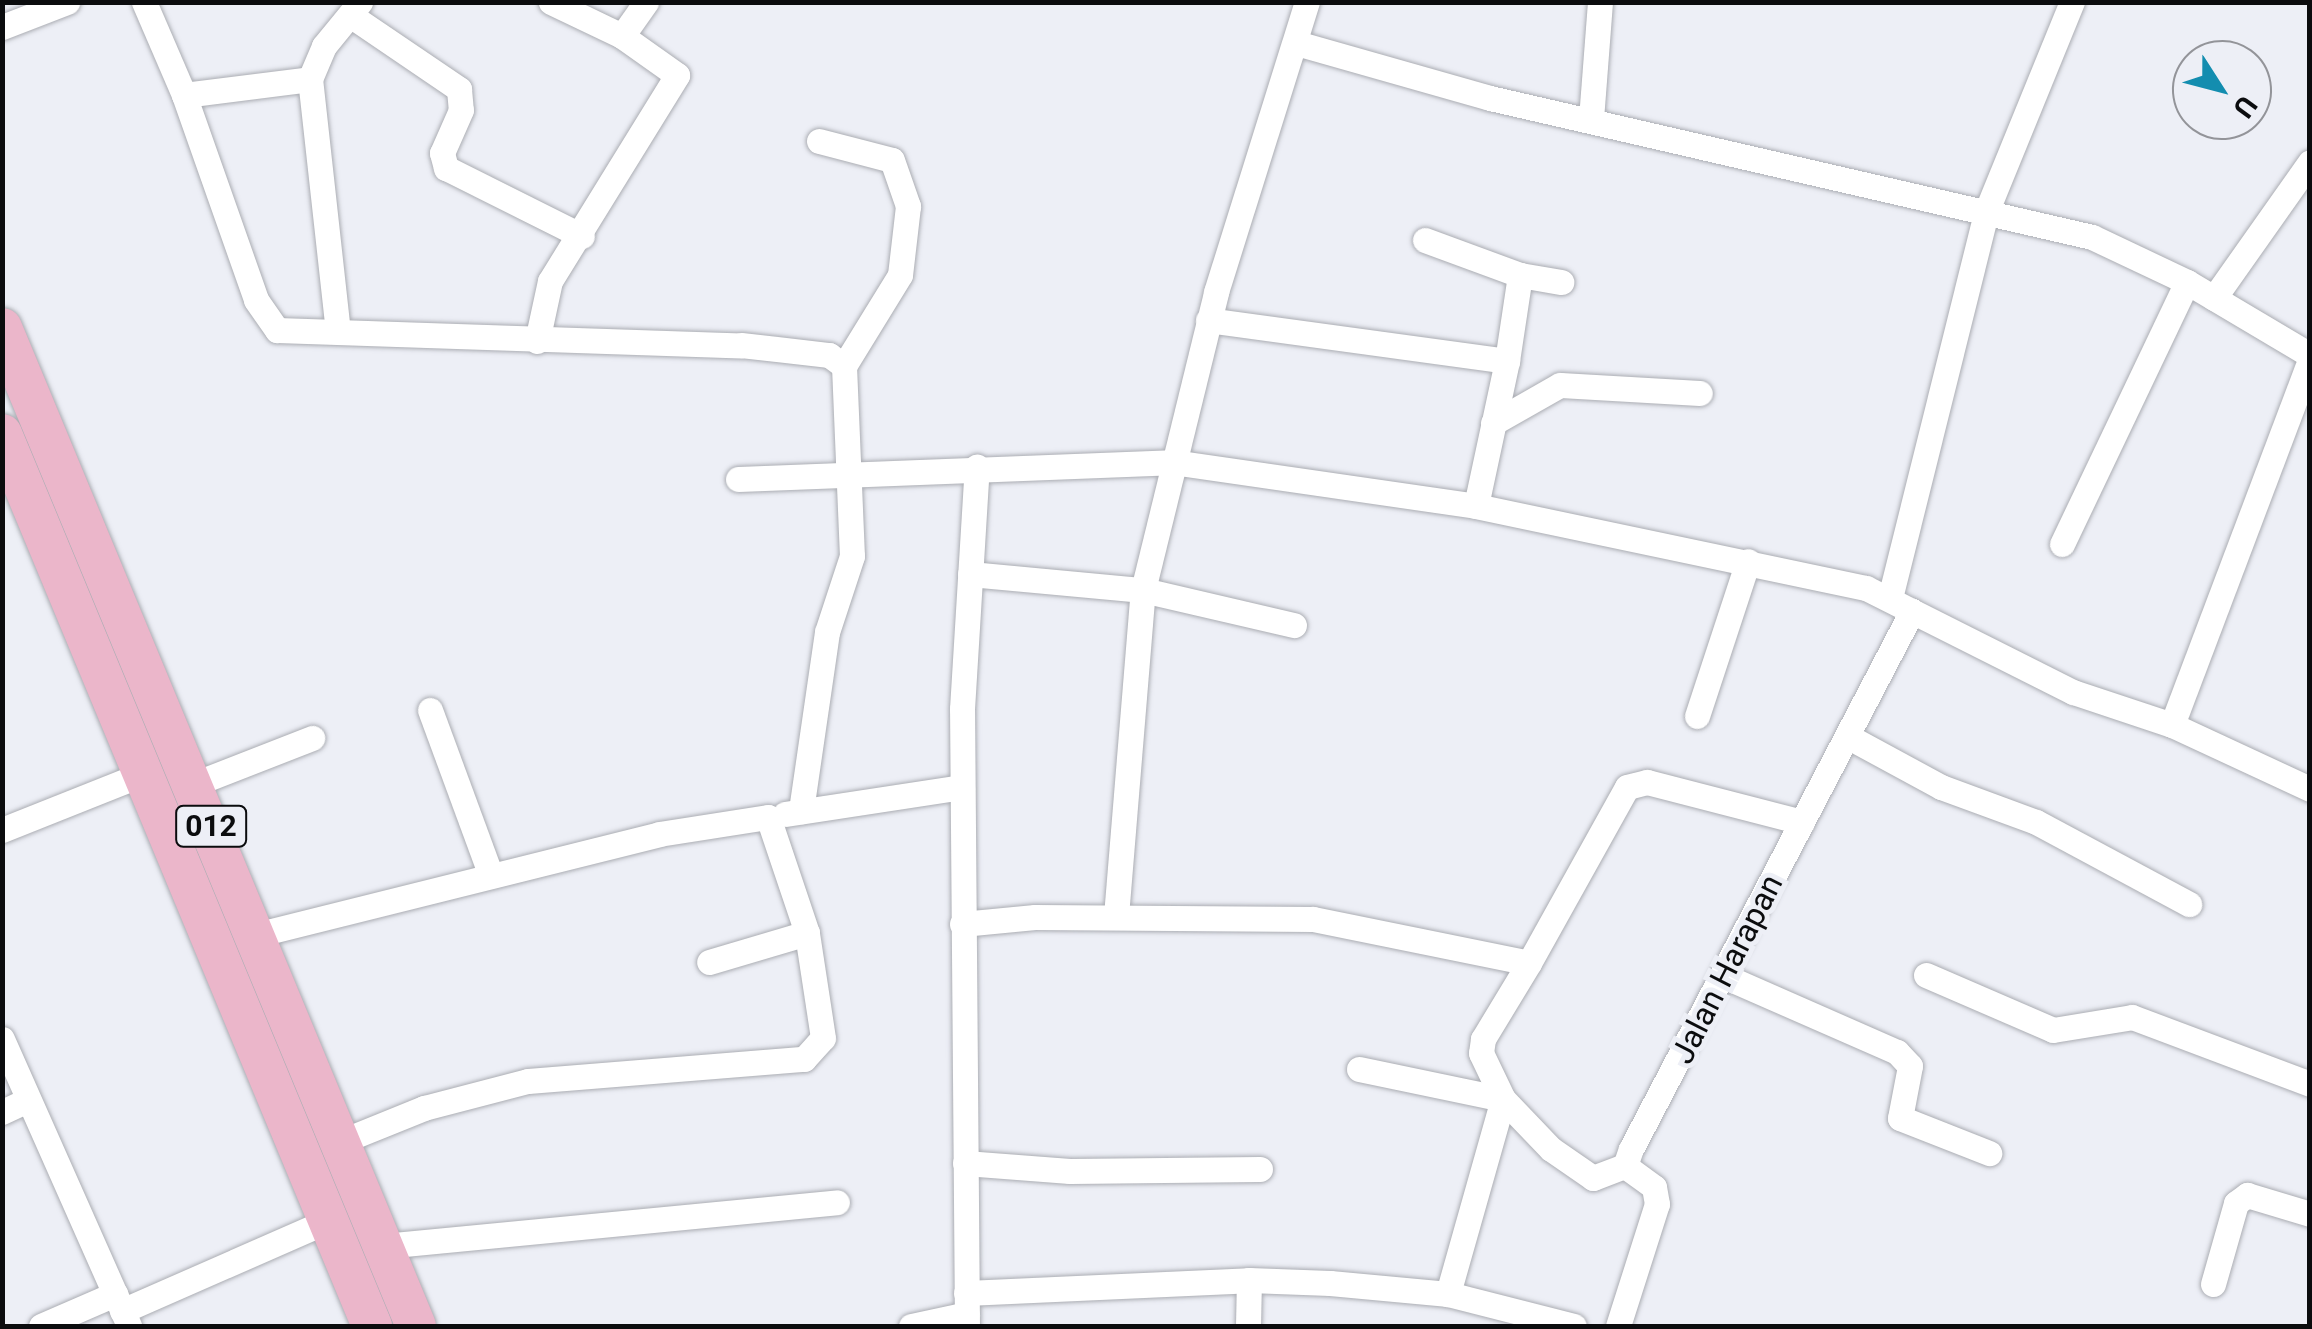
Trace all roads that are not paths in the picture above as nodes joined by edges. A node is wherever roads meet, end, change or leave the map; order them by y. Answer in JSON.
{"nodes":[{"id":1,"x":67,"y":2,"type":"edge"},
{"id":2,"x":144,"y":2,"type":"edge"},
{"id":3,"x":552,"y":2,"type":"edge"},
{"id":4,"x":646,"y":2,"type":"edge"},
{"id":5,"x":1307,"y":2,"type":"edge"},
{"id":6,"x":1600,"y":2,"type":"edge"},
{"id":7,"x":2072,"y":2,"type":"edge"},
{"id":8,"x":355,"y":9,"type":"edge"},
{"id":9,"x":2,"y":28,"type":"edge"},
{"id":10,"x":622,"y":36,"type":"junction"},
{"id":11,"x":1296,"y":43,"type":"junction"},
{"id":12,"x":310,"y":79,"type":"junction"},
{"id":13,"x":184,"y":95,"type":"junction"},
{"id":14,"x":1591,"y":120,"type":"junction"},
{"id":15,"x":819,"y":140,"type":"dead end"},
{"id":16,"x":2310,"y":162,"type":"edge"},
{"id":17,"x":1987,"y":210,"type":"junction"},
{"id":18,"x":582,"y":236,"type":"junction"},
{"id":19,"x":1424,"y":240,"type":"dead end"},
{"id":20,"x":1520,"y":275,"type":"junction"},
{"id":21,"x":1561,"y":282,"type":"dead end"},
{"id":22,"x":2187,"y":282,"type":"junction"},
{"id":23,"x":2214,"y":298,"type":"junction"},
{"id":24,"x":1208,"y":320,"type":"junction"},
{"id":25,"x":2,"y":328,"type":"edge"},
{"id":26,"x":338,"y":332,"type":"junction"},
{"id":27,"x":537,"y":341,"type":"junction"},
{"id":28,"x":2310,"y":357,"type":"edge"},
{"id":29,"x":1507,"y":361,"type":"junction"},
{"id":30,"x":844,"y":366,"type":"junction"},
{"id":31,"x":1700,"y":394,"type":"dead end"},
{"id":32,"x":1493,"y":423,"type":"junction"},
{"id":33,"x":2,"y":434,"type":"edge"},
{"id":34,"x":1172,"y":462,"type":"junction"},
{"id":35,"x":976,"y":466,"type":"junction"},
{"id":36,"x":852,"y":478,"type":"junction"},
{"id":37,"x":738,"y":479,"type":"dead end"},
{"id":38,"x":1476,"y":506,"type":"junction"},
{"id":39,"x":2062,"y":544,"type":"dead end"},
{"id":40,"x":1748,"y":561,"type":"junction"},
{"id":41,"x":970,"y":574,"type":"junction"},
{"id":42,"x":1143,"y":590,"type":"junction"},
{"id":43,"x":1901,"y":604,"type":"junction"},
{"id":44,"x":1294,"y":625,"type":"dead end"},
{"id":45,"x":430,"y":710,"type":"dead end"},
{"id":46,"x":1697,"y":716,"type":"dead end"},
{"id":47,"x":2172,"y":726,"type":"junction"},
{"id":48,"x":1847,"y":736,"type":"junction"},
{"id":49,"x":312,"y":738,"type":"dead end"},
{"id":50,"x":145,"y":773,"type":"junction"},
{"id":51,"x":194,"y":784,"type":"junction"},
{"id":52,"x":962,"y":787,"type":"junction"},
{"id":53,"x":2310,"y":789,"type":"edge"},
{"id":54,"x":802,"y":811,"type":"junction"},
{"id":55,"x":768,"y":817,"type":"junction"},
{"id":56,"x":1802,"y":822,"type":"junction"},
{"id":57,"x":2,"y":830,"type":"edge"},
{"id":58,"x":490,"y":873,"type":"junction"},
{"id":59,"x":2189,"y":904,"type":"dead end"},
{"id":60,"x":1116,"y":916,"type":"junction"},
{"id":61,"x":962,"y":924,"type":"junction"},
{"id":62,"x":807,"y":933,"type":"junction"},
{"id":63,"x":255,"y":935,"type":"junction"},
{"id":64,"x":709,"y":962,"type":"dead end"},
{"id":65,"x":1529,"y":963,"type":"junction"},
{"id":66,"x":1926,"y":975,"type":"dead end"},
{"id":67,"x":1726,"y":977,"type":"junction"},
{"id":68,"x":280,"y":1000,"type":"junction"},
{"id":69,"x":2,"y":1039,"type":"edge"},
{"id":70,"x":1358,"y":1068,"type":"dead end"},
{"id":71,"x":270,"y":1078,"type":"junction"},
{"id":72,"x":314,"y":1082,"type":"junction"},
{"id":73,"x":2310,"y":1084,"type":"edge"},
{"id":74,"x":1503,"y":1099,"type":"junction"},
{"id":75,"x":28,"y":1100,"type":"junction"},
{"id":76,"x":2,"y":1112,"type":"edge"},
{"id":77,"x":340,"y":1142,"type":"junction"},
{"id":78,"x":296,"y":1144,"type":"junction"},
{"id":79,"x":1989,"y":1153,"type":"dead end"},
{"id":80,"x":964,"y":1163,"type":"junction"},
{"id":81,"x":1625,"y":1166,"type":"junction"},
{"id":82,"x":1260,"y":1169,"type":"dead end"},
{"id":83,"x":837,"y":1202,"type":"dead end"},
{"id":84,"x":2310,"y":1214,"type":"edge"},
{"id":85,"x":327,"y":1221,"type":"junction"},
{"id":86,"x":384,"y":1246,"type":"junction"},
{"id":87,"x":1249,"y":1280,"type":"junction"},
{"id":88,"x":2214,"y":1284,"type":"dead end"},
{"id":89,"x":1448,"y":1294,"type":"junction"},
{"id":90,"x":122,"y":1310,"type":"edge"},
{"id":91,"x":966,"y":1311,"type":"edge"},
{"id":92,"x":1512,"y":1319,"type":"edge"},
{"id":93,"x":42,"y":1326,"type":"edge"},
{"id":94,"x":372,"y":1326,"type":"edge"},
{"id":95,"x":416,"y":1326,"type":"edge"},
{"id":96,"x":911,"y":1326,"type":"edge"},
{"id":97,"x":1248,"y":1326,"type":"edge"},
{"id":98,"x":1574,"y":1326,"type":"edge"},
{"id":99,"x":1618,"y":1326,"type":"edge"}],
"edges":[{"from":1,"to":9,"type":"street"},
{"from":2,"to":13,"type":"street"},
{"from":3,"to":10,"type":"street"},
{"from":4,"to":10,"type":"street"},
{"from":5,"to":11,"type":"street"},
{"from":6,"to":14,"type":"street"},
{"from":7,"to":17,"type":"street","name":"Jalan Harapan"},
{"from":8,"to":12,"type":"street"},
{"from":8,"to":18,"type":"street"},
{"from":10,"to":18,"type":"street"},
{"from":11,"to":14,"type":"street"},
{"from":11,"to":24,"type":"street"},
{"from":12,"to":13,"type":"street"},
{"from":12,"to":26,"type":"street"},
{"from":13,"to":26,"type":"street"},
{"from":14,"to":17,"type":"street"},
{"from":15,"to":30,"type":"street"},
{"from":16,"to":23,"type":"street"},
{"from":17,"to":22,"type":"street"},
{"from":17,"to":43,"type":"street","name":"Jalan Harapan"},
{"from":18,"to":27,"type":"street"},
{"from":19,"to":20,"type":"street"},
{"from":20,"to":21,"type":"street"},
{"from":20,"to":29,"type":"street"},
{"from":22,"to":23,"type":"street"},
{"from":22,"to":39,"type":"street"},
{"from":23,"to":28,"type":"street"},
{"from":24,"to":29,"type":"street"},
{"from":24,"to":34,"type":"street"},
{"from":25,"to":51,"type":"main road","number":"012"},
{"from":26,"to":27,"type":"street"},
{"from":27,"to":30,"type":"street"},
{"from":28,"to":47,"type":"street"},
{"from":29,"to":32,"type":"street"},
{"from":30,"to":36,"type":"street"},
{"from":31,"to":32,"type":"street"},
{"from":32,"to":38,"type":"street"},
{"from":33,"to":50,"type":"main road","number":"012"},
{"from":34,"to":35,"type":"street"},
{"from":34,"to":38,"type":"street"},
{"from":34,"to":42,"type":"street"},
{"from":35,"to":36,"type":"street"},
{"from":35,"to":41,"type":"street"},
{"from":36,"to":37,"type":"street"},
{"from":36,"to":54,"type":"street"},
{"from":38,"to":40,"type":"street"},
{"from":40,"to":43,"type":"street"},
{"from":40,"to":46,"type":"street"},
{"from":41,"to":42,"type":"street"},
{"from":41,"to":52,"type":"street"},
{"from":42,"to":44,"type":"street"},
{"from":42,"to":60,"type":"street"},
{"from":43,"to":47,"type":"street"},
{"from":43,"to":48,"type":"street","name":"Jalan Harapan"},
{"from":45,"to":58,"type":"street"},
{"from":47,"to":53,"type":"street"},
{"from":48,"to":56,"type":"street","name":"Jalan Harapan"},
{"from":48,"to":59,"type":"street"},
{"from":49,"to":51,"type":"street"},
{"from":50,"to":57,"type":"street"},
{"from":50,"to":71,"type":"main road","number":"012"},
{"from":51,"to":63,"type":"main road","number":"012"},
{"from":52,"to":54,"type":"street"},
{"from":52,"to":61,"type":"street"},
{"from":54,"to":55,"type":"street"},
{"from":55,"to":58,"type":"street"},
{"from":55,"to":62,"type":"street"},
{"from":56,"to":65,"type":"street"},
{"from":56,"to":67,"type":"street","name":"Jalan Harapan"},
{"from":58,"to":63,"type":"street"},
{"from":60,"to":61,"type":"street"},
{"from":60,"to":65,"type":"street"},
{"from":61,"to":80,"type":"street"},
{"from":62,"to":64,"type":"street"},
{"from":62,"to":77,"type":"street"},
{"from":63,"to":68,"type":"main road","number":"012"},
{"from":65,"to":74,"type":"street"},
{"from":66,"to":73,"type":"street"},
{"from":67,"to":79,"type":"street"},
{"from":67,"to":81,"type":"street","name":"Jalan Harapan"},
{"from":68,"to":71,"type":"main road"},
{"from":68,"to":72,"type":"main road","number":"012"},
{"from":69,"to":75,"type":"street"},
{"from":70,"to":74,"type":"street"},
{"from":71,"to":78,"type":"main road","number":"012"},
{"from":72,"to":77,"type":"main road","number":"012"},
{"from":72,"to":78,"type":"main road"},
{"from":74,"to":81,"type":"street"},
{"from":74,"to":89,"type":"street"},
{"from":75,"to":76,"type":"street"},
{"from":75,"to":90,"type":"street"},
{"from":77,"to":86,"type":"main road","number":"012"},
{"from":78,"to":85,"type":"main road","number":"012"},
{"from":80,"to":82,"type":"street"},
{"from":80,"to":91,"type":"street"},
{"from":81,"to":99,"type":"street"},
{"from":83,"to":86,"type":"street"},
{"from":84,"to":88,"type":"street"},
{"from":85,"to":90,"type":"street"},
{"from":85,"to":94,"type":"main road","number":"012"},
{"from":86,"to":95,"type":"main road","number":"012"},
{"from":87,"to":89,"type":"street"},
{"from":87,"to":91,"type":"street"},
{"from":87,"to":97,"type":"street"},
{"from":89,"to":92,"type":"street"},
{"from":90,"to":93,"type":"street"},
{"from":91,"to":96,"type":"street"},
{"from":92,"to":98,"type":"street"}]}
